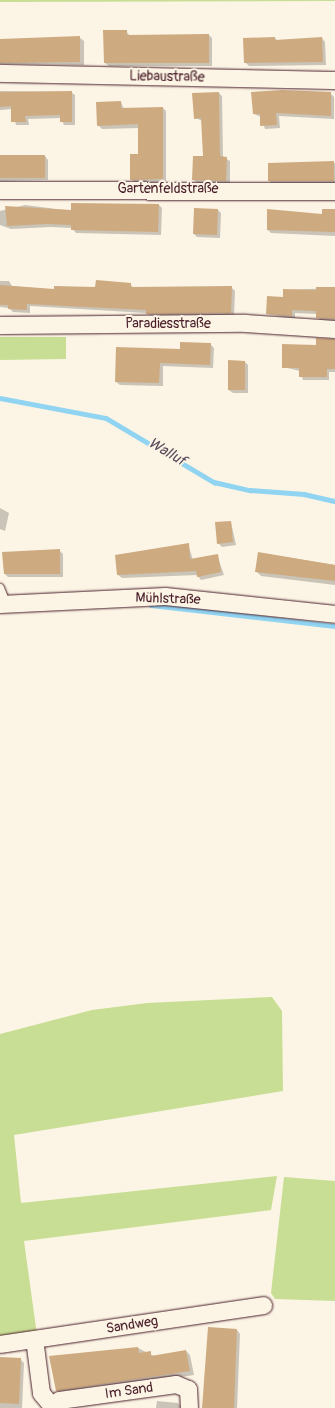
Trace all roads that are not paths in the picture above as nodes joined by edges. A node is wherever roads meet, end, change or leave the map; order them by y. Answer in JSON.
{"nodes":[{"id":1,"x":0,"y":73,"type":"edge"},
{"id":2,"x":335,"y":80,"type":"edge"},
{"id":3,"x":0,"y":190,"type":"edge"},
{"id":4,"x":335,"y":192,"type":"edge"},
{"id":5,"x":0,"y":325,"type":"edge"},
{"id":6,"x":335,"y":329,"type":"edge"},
{"id":7,"x":2,"y":598,"type":"edge"},
{"id":8,"x":335,"y":614,"type":"edge"},
{"id":9,"x":263,"y":1305,"type":"dead end"},
{"id":10,"x":0,"y":1344,"type":"edge"},
{"id":11,"x":35,"y":1346,"type":"dead end"},
{"id":12,"x":52,"y":1407,"type":"edge"},
{"id":13,"x":188,"y":1408,"type":"edge"}],
"edges":[{"from":1,"to":2,"type":"street","name":"Liebaustraße"},
{"from":3,"to":4,"type":"street","name":"Gartenfeldstraße"},
{"from":5,"to":6,"type":"street","name":"Paradiesstraße"},
{"from":7,"to":8,"type":"street","name":"Mühlstraße"},
{"from":9,"to":10,"type":"street","name":"Sandweg"},
{"from":11,"to":12,"type":"street","name":"Im Sand"},
{"from":12,"to":13,"type":"street","name":"Im Sand"}]}
